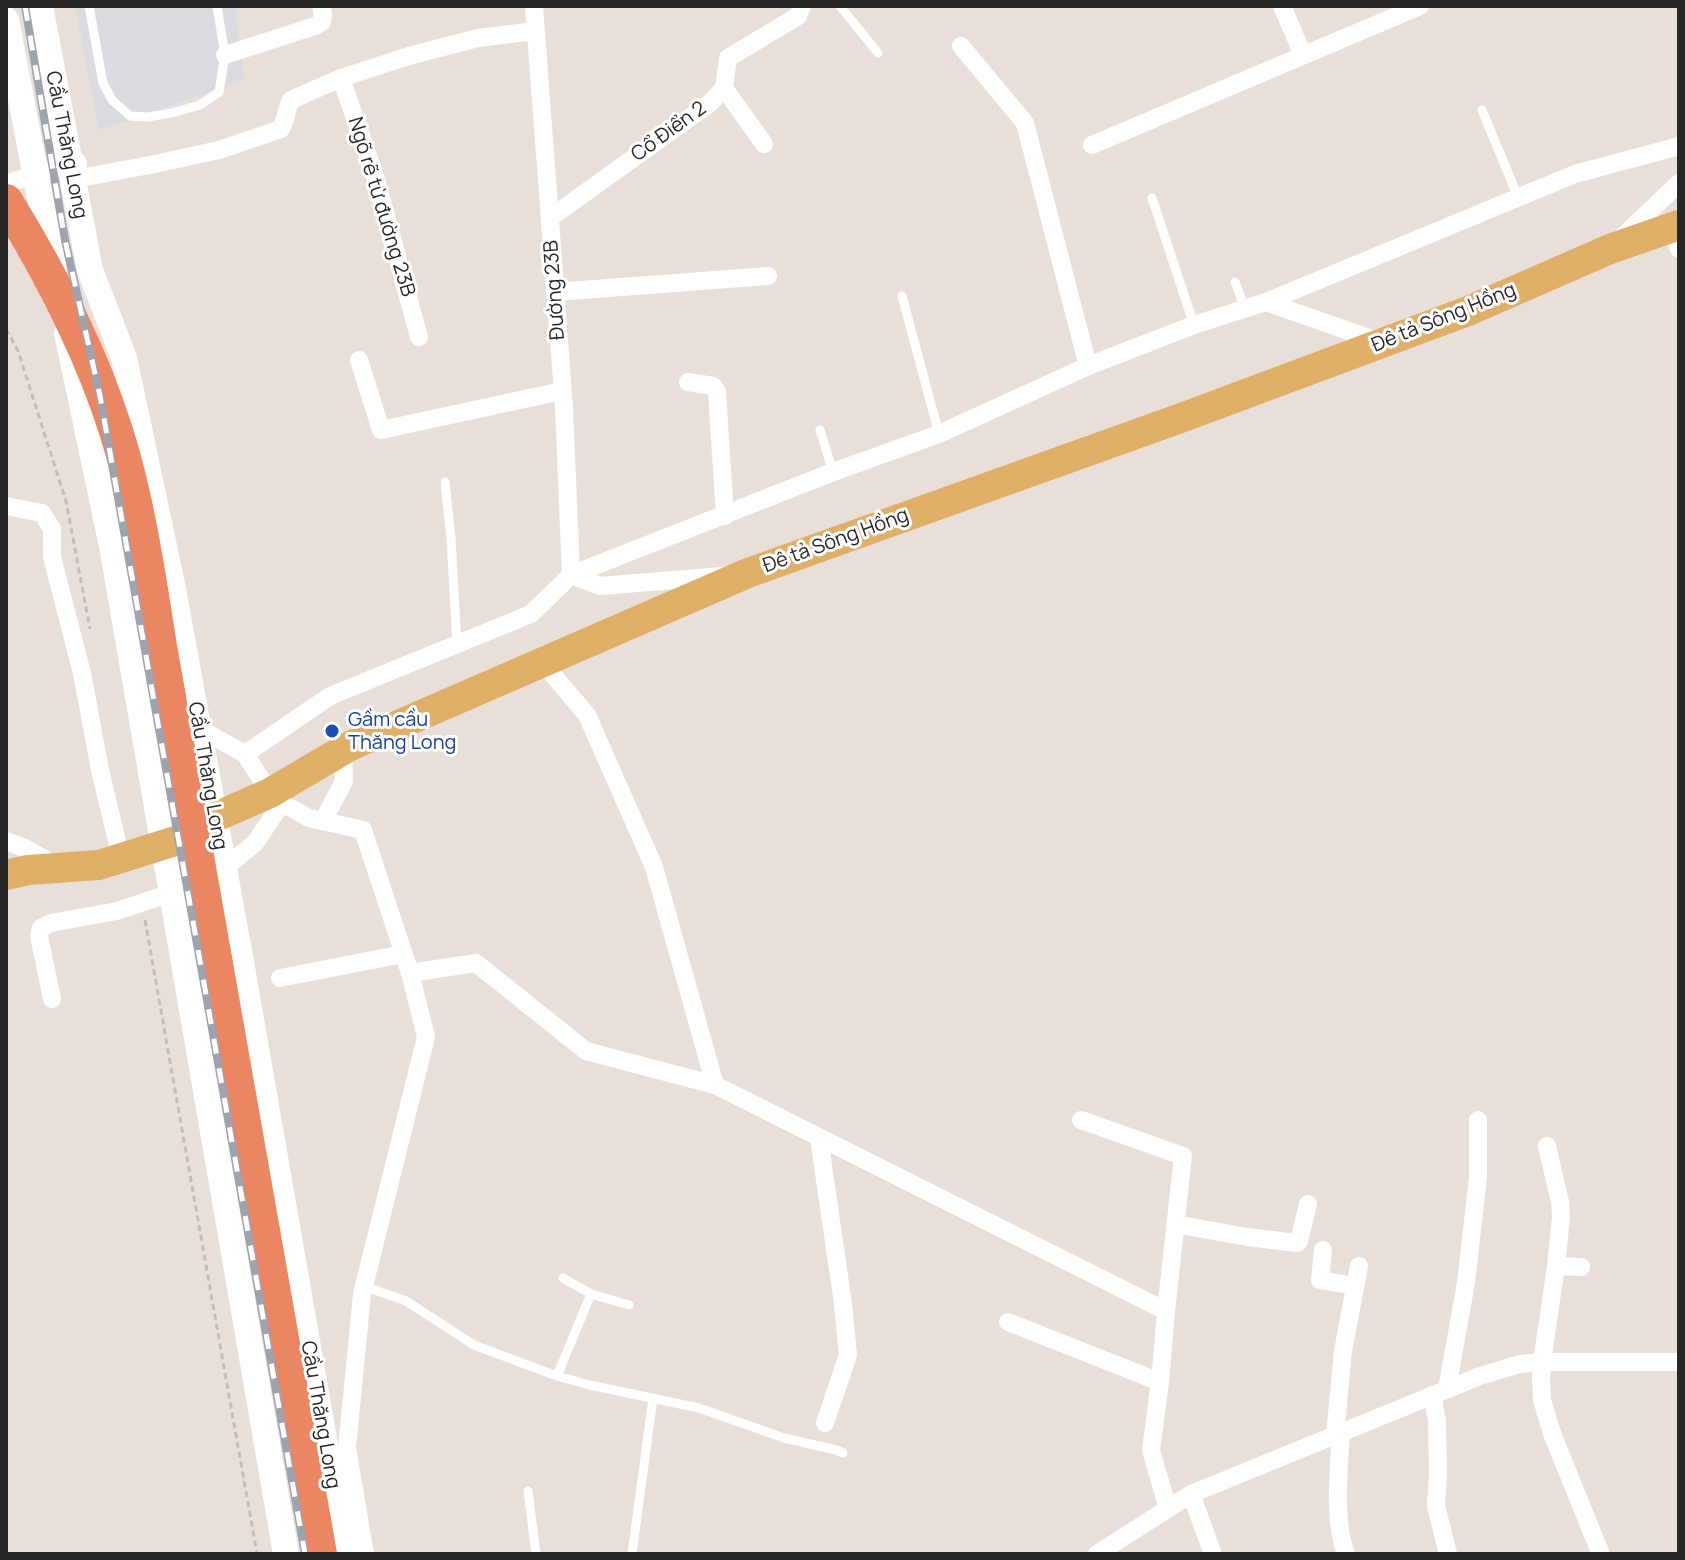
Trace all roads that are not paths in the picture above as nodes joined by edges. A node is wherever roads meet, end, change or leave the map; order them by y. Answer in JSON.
{"nodes":[{"id":1,"x":40,"y":6,"type":"edge"},
{"id":2,"x":89,"y":6,"type":"edge"},
{"id":3,"x":217,"y":6,"type":"edge"},
{"id":4,"x":321,"y":6,"type":"edge"},
{"id":5,"x":534,"y":6,"type":"edge"},
{"id":6,"x":802,"y":6,"type":"edge"},
{"id":7,"x":840,"y":6,"type":"edge"},
{"id":8,"x":1282,"y":6,"type":"edge"},
{"id":9,"x":1420,"y":6,"type":"edge"},
{"id":10,"x":6,"y":20,"type":"edge"},
{"id":11,"x":535,"y":31,"type":"junction"},
{"id":12,"x":961,"y":46,"type":"dead end"},
{"id":13,"x":878,"y":53,"type":"dead end"},
{"id":14,"x":225,"y":55,"type":"junction"},
{"id":15,"x":1303,"y":55,"type":"junction"},
{"id":16,"x":341,"y":78,"type":"junction"},
{"id":17,"x":724,"y":88,"type":"junction"},
{"id":18,"x":1482,"y":110,"type":"dead end"},
{"id":19,"x":764,"y":144,"type":"dead end"},
{"id":20,"x":1092,"y":145,"type":"dead end"},
{"id":21,"x":1679,"y":146,"type":"edge"},
{"id":22,"x":80,"y":178,"type":"junction"},
{"id":23,"x":1679,"y":183,"type":"edge"},
{"id":24,"x":6,"y":184,"type":"edge"},
{"id":25,"x":1518,"y":197,"type":"junction"},
{"id":26,"x":1152,"y":198,"type":"dead end"},
{"id":27,"x":6,"y":201,"type":"edge"},
{"id":28,"x":550,"y":218,"type":"junction"},
{"id":29,"x":1677,"y":234,"type":"edge"},
{"id":30,"x":1610,"y":249,"type":"junction"},
{"id":31,"x":768,"y":276,"type":"dead end"},
{"id":32,"x":1235,"y":282,"type":"dead end"},
{"id":33,"x":555,"y":292,"type":"junction"},
{"id":34,"x":902,"y":296,"type":"dead end"},
{"id":35,"x":1266,"y":302,"type":"junction"},
{"id":36,"x":1245,"y":308,"type":"junction"},
{"id":37,"x":1194,"y":325,"type":"junction"},
{"id":38,"x":419,"y":337,"type":"dead end"},
{"id":39,"x":1383,"y":343,"type":"junction"},
{"id":40,"x":359,"y":360,"type":"dead end"},
{"id":41,"x":1088,"y":366,"type":"junction"},
{"id":42,"x":688,"y":382,"type":"dead end"},
{"id":43,"x":562,"y":391,"type":"junction"},
{"id":44,"x":820,"y":430,"type":"dead end"},
{"id":45,"x":939,"y":434,"type":"junction"},
{"id":46,"x":833,"y":472,"type":"junction"},
{"id":47,"x":445,"y":482,"type":"dead end"},
{"id":48,"x":6,"y":506,"type":"edge"},
{"id":49,"x":725,"y":516,"type":"junction"},
{"id":50,"x":748,"y":573,"type":"junction"},
{"id":51,"x":571,"y":575,"type":"junction"},
{"id":52,"x":457,"y":645,"type":"junction"},
{"id":53,"x":542,"y":662,"type":"junction"},
{"id":54,"x":343,"y":749,"type":"junction"},
{"id":55,"x":245,"y":754,"type":"junction"},
{"id":56,"x":276,"y":798,"type":"junction"},
{"id":57,"x":323,"y":821,"type":"junction"},
{"id":58,"x":6,"y":841,"type":"edge"},
{"id":59,"x":121,"y":858,"type":"junction"},
{"id":60,"x":59,"y":868,"type":"junction"},
{"id":61,"x":6,"y":875,"type":"edge"},
{"id":62,"x":403,"y":954,"type":"junction"},
{"id":63,"x":410,"y":973,"type":"junction"},
{"id":64,"x":280,"y":978,"type":"dead end"},
{"id":65,"x":52,"y":999,"type":"dead end"},
{"id":66,"x":715,"y":1085,"type":"junction"},
{"id":67,"x":1081,"y":1120,"type":"dead end"},
{"id":68,"x":1478,"y":1120,"type":"dead end"},
{"id":69,"x":819,"y":1138,"type":"junction"},
{"id":70,"x":1547,"y":1146,"type":"dead end"},
{"id":71,"x":1308,"y":1204,"type":"dead end"},
{"id":72,"x":1175,"y":1224,"type":"junction"},
{"id":73,"x":1323,"y":1250,"type":"dead end"},
{"id":74,"x":1359,"y":1266,"type":"dead end"},
{"id":75,"x":1556,"y":1266,"type":"junction"},
{"id":76,"x":1581,"y":1267,"type":"dead end"},
{"id":77,"x":563,"y":1278,"type":"dead end"},
{"id":78,"x":364,"y":1286,"type":"junction"},
{"id":79,"x":1355,"y":1286,"type":"junction"},
{"id":80,"x":591,"y":1294,"type":"junction"},
{"id":81,"x":629,"y":1305,"type":"dead end"},
{"id":82,"x":1166,"y":1311,"type":"junction"},
{"id":83,"x":1008,"y":1322,"type":"dead end"},
{"id":84,"x":1542,"y":1362,"type":"junction"},
{"id":85,"x":1679,"y":1362,"type":"edge"},
{"id":86,"x":557,"y":1376,"type":"junction"},
{"id":87,"x":1160,"y":1382,"type":"junction"},
{"id":88,"x":1440,"y":1392,"type":"junction"},
{"id":89,"x":653,"y":1398,"type":"junction"},
{"id":90,"x":825,"y":1423,"type":"dead end"},
{"id":91,"x":1338,"y":1434,"type":"junction"},
{"id":92,"x":843,"y":1453,"type":"dead end"},
{"id":93,"x":528,"y":1491,"type":"dead end"},
{"id":94,"x":1191,"y":1494,"type":"junction"},
{"id":95,"x":1168,"y":1509,"type":"junction"},
{"id":96,"x":1600,"y":1552,"type":"dead end"},
{"id":97,"x":286,"y":1554,"type":"edge"},
{"id":98,"x":320,"y":1554,"type":"edge"},
{"id":99,"x":344,"y":1554,"type":"edge"},
{"id":100,"x":365,"y":1554,"type":"edge"},
{"id":101,"x":536,"y":1554,"type":"edge"},
{"id":102,"x":632,"y":1554,"type":"edge"},
{"id":103,"x":1097,"y":1554,"type":"edge"},
{"id":104,"x":1213,"y":1554,"type":"edge"},
{"id":105,"x":1346,"y":1554,"type":"edge"},
{"id":106,"x":1448,"y":1554,"type":"edge"}],
"edges":[{"from":1,"to":99,"type":"main road","name":"Cầu Thăng Long"},
{"from":2,"to":14,"type":"lane"},
{"from":3,"to":14,"type":"lane"},
{"from":4,"to":14,"type":"street"},
{"from":5,"to":11,"type":"street","name":"Đường 23B"},
{"from":6,"to":17,"type":"street","name":"Cổ Điển 2"},
{"from":7,"to":13,"type":"lane"},
{"from":8,"to":15,"type":"street"},
{"from":9,"to":15,"type":"street"},
{"from":10,"to":97,"type":"main road","name":"Cầu Thăng Long"},
{"from":11,"to":16,"type":"street"},
{"from":11,"to":28,"type":"street","name":"Đường 23B"},
{"from":12,"to":41,"type":"street"},
{"from":15,"to":20,"type":"street"},
{"from":16,"to":22,"type":"street"},
{"from":16,"to":38,"type":"street","name":"Ngõ rẽ từ đường 23B"},
{"from":17,"to":19,"type":"street"},
{"from":17,"to":28,"type":"street","name":"Cổ Điển 2"},
{"from":18,"to":25,"type":"lane"},
{"from":21,"to":25,"type":"street"},
{"from":22,"to":24,"type":"street"},
{"from":22,"to":55,"type":"street"},
{"from":23,"to":30,"type":"street"},
{"from":25,"to":35,"type":"street"},
{"from":26,"to":37,"type":"lane"},
{"from":27,"to":98,"type":"highway","name":"Cầu Thăng Long"},
{"from":28,"to":33,"type":"street","name":"Đường 23B"},
{"from":29,"to":30,"type":"main road","name":"Đê tả Sông Hồng"},
{"from":30,"to":39,"type":"main road","name":"Đê tả Sông Hồng"},
{"from":31,"to":33,"type":"street"},
{"from":32,"to":36,"type":"lane"},
{"from":33,"to":43,"type":"street","name":"Đường 23B"},
{"from":34,"to":45,"type":"lane"},
{"from":35,"to":36,"type":"street"},
{"from":35,"to":39,"type":"street"},
{"from":36,"to":37,"type":"street"},
{"from":37,"to":41,"type":"street"},
{"from":39,"to":50,"type":"main road","name":"Đê tả Sông Hồng"},
{"from":40,"to":43,"type":"street"},
{"from":41,"to":45,"type":"street"},
{"from":42,"to":49,"type":"street"},
{"from":43,"to":51,"type":"street","name":"Đường 23B"},
{"from":44,"to":46,"type":"lane"},
{"from":45,"to":46,"type":"street"},
{"from":46,"to":49,"type":"street"},
{"from":47,"to":52,"type":"lane"},
{"from":48,"to":59,"type":"street"},
{"from":49,"to":51,"type":"street"},
{"from":50,"to":51,"type":"street"},
{"from":50,"to":53,"type":"main road","name":"Đê tả Sông Hồng"},
{"from":51,"to":52,"type":"street"},
{"from":52,"to":55,"type":"street"},
{"from":53,"to":54,"type":"main road","name":"Đê tả Sông Hồng"},
{"from":53,"to":66,"type":"street"},
{"from":54,"to":56,"type":"main road","name":"Đê tả Sông Hồng"},
{"from":54,"to":57,"type":"street"},
{"from":55,"to":56,"type":"street"},
{"from":56,"to":57,"type":"street"},
{"from":56,"to":59,"type":"main road","name":"Đê tả Sông Hồng"},
{"from":56,"to":65,"type":"street"},
{"from":57,"to":62,"type":"street"},
{"from":58,"to":60,"type":"street"},
{"from":59,"to":60,"type":"main road","name":"Đê tả Sông Hồng"},
{"from":60,"to":61,"type":"main road","name":"Đê tả Sông Hồng"},
{"from":62,"to":63,"type":"street"},
{"from":62,"to":64,"type":"street"},
{"from":63,"to":66,"type":"street"},
{"from":63,"to":78,"type":"street"},
{"from":66,"to":69,"type":"street"},
{"from":67,"to":72,"type":"street"},
{"from":68,"to":88,"type":"street"},
{"from":69,"to":82,"type":"street"},
{"from":69,"to":90,"type":"street"},
{"from":70,"to":75,"type":"street"},
{"from":71,"to":72,"type":"street"},
{"from":72,"to":82,"type":"street"},
{"from":73,"to":79,"type":"street"},
{"from":74,"to":79,"type":"street"},
{"from":75,"to":76,"type":"street"},
{"from":75,"to":84,"type":"street"},
{"from":77,"to":80,"type":"lane"},
{"from":78,"to":86,"type":"lane"},
{"from":78,"to":100,"type":"street"},
{"from":79,"to":91,"type":"street"},
{"from":80,"to":81,"type":"lane"},
{"from":80,"to":86,"type":"lane"},
{"from":82,"to":87,"type":"street"},
{"from":83,"to":87,"type":"street"},
{"from":84,"to":85,"type":"street"},
{"from":84,"to":88,"type":"street"},
{"from":84,"to":96,"type":"street"},
{"from":86,"to":89,"type":"lane"},
{"from":87,"to":95,"type":"street"},
{"from":88,"to":91,"type":"street"},
{"from":88,"to":106,"type":"street"},
{"from":89,"to":92,"type":"lane"},
{"from":89,"to":102,"type":"lane"},
{"from":91,"to":94,"type":"street"},
{"from":91,"to":105,"type":"street"},
{"from":93,"to":101,"type":"lane"},
{"from":94,"to":95,"type":"street"},
{"from":94,"to":104,"type":"street"},
{"from":95,"to":103,"type":"street"}]}
